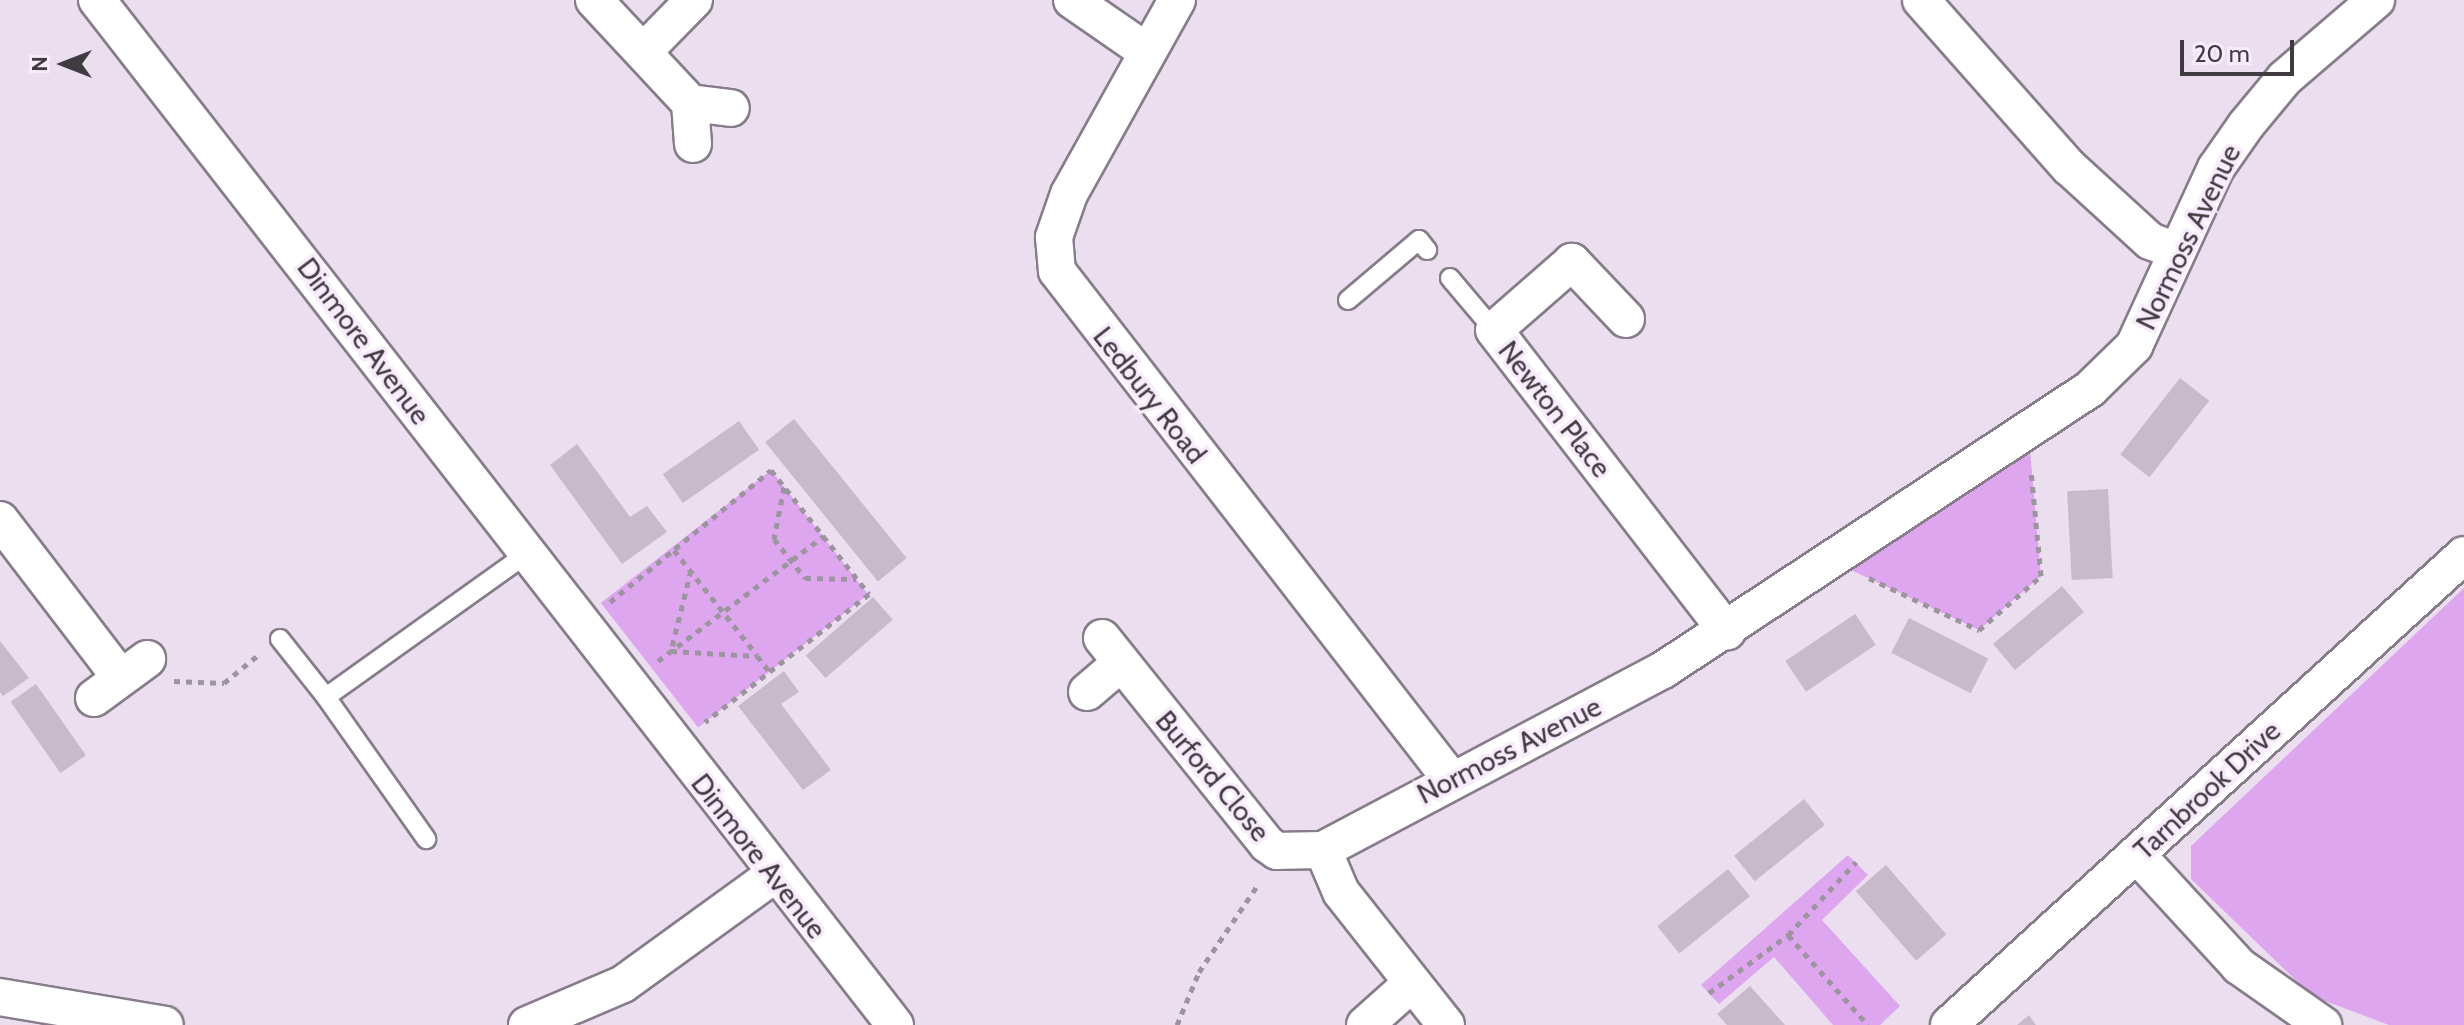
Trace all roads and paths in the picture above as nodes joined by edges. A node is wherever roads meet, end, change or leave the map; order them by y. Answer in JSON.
{"nodes":[{"id":1,"x":97,"y":0,"type":"edge"},
{"id":2,"x":594,"y":0,"type":"edge"},
{"id":3,"x":694,"y":0,"type":"edge"},
{"id":4,"x":1072,"y":0,"type":"edge"},
{"id":5,"x":1177,"y":0,"type":"edge"},
{"id":6,"x":1921,"y":0,"type":"edge"},
{"id":7,"x":2376,"y":0,"type":"edge"},
{"id":8,"x":645,"y":50,"type":"junction"},
{"id":9,"x":1146,"y":51,"type":"junction"},
{"id":10,"x":690,"y":103,"type":"junction"},
{"id":11,"x":731,"y":108,"type":"dead end"},
{"id":12,"x":693,"y":144,"type":"dead end"},
{"id":13,"x":1427,"y":250,"type":"dead end"},
{"id":14,"x":2176,"y":251,"type":"junction"},
{"id":15,"x":1450,"y":278,"type":"dead end"},
{"id":16,"x":1348,"y":300,"type":"dead end"},
{"id":17,"x":1626,"y":319,"type":"dead end"},
{"id":18,"x":1494,"y":330,"type":"junction"},
{"id":19,"x":2028,"y":433,"type":"junction"},
{"id":20,"x":784,"y":486,"type":"junction"},
{"id":21,"x":0,"y":520,"type":"edge"},
{"id":22,"x":824,"y":536,"type":"junction"},
{"id":23,"x":674,"y":550,"type":"junction"},
{"id":24,"x":2464,"y":555,"type":"edge"},
{"id":25,"x":524,"y":556,"type":"junction"},
{"id":26,"x":791,"y":560,"type":"junction"},
{"id":27,"x":1832,"y":562,"type":"junction"},
{"id":28,"x":691,"y":570,"type":"junction"},
{"id":29,"x":857,"y":579,"type":"junction"},
{"id":30,"x":723,"y":612,"type":"junction"},
{"id":31,"x":580,"y":627,"type":"junction"},
{"id":32,"x":1727,"y":631,"type":"junction"},
{"id":33,"x":280,"y":639,"type":"joint"},
{"id":34,"x":671,"y":651,"type":"junction"},
{"id":35,"x":757,"y":656,"type":"junction"},
{"id":36,"x":770,"y":672,"type":"junction"},
{"id":37,"x":120,"y":678,"type":"joint"},
{"id":38,"x":626,"y":685,"type":"junction"},
{"id":39,"x":1087,"y":692,"type":"dead end"},
{"id":40,"x":326,"y":697,"type":"junction"},
{"id":41,"x":673,"y":747,"type":"junction"},
{"id":42,"x":1450,"y":778,"type":"junction"},
{"id":43,"x":426,"y":839,"type":"dead end"},
{"id":44,"x":1323,"y":850,"type":"junction"},
{"id":45,"x":1277,"y":851,"type":"junction"},
{"id":46,"x":2137,"y":855,"type":"junction"},
{"id":47,"x":1856,"y":862,"type":"dead end"},
{"id":48,"x":772,"y":876,"type":"junction"},
{"id":49,"x":1788,"y":935,"type":"junction"},
{"id":50,"x":1411,"y":984,"type":"junction"},
{"id":51,"x":1709,"y":993,"type":"dead end"},
{"id":52,"x":0,"y":997,"type":"edge"},
{"id":53,"x":165,"y":1025,"type":"edge"},
{"id":54,"x":527,"y":1025,"type":"edge"},
{"id":55,"x":895,"y":1025,"type":"edge"},
{"id":56,"x":1177,"y":1025,"type":"edge"},
{"id":57,"x":1365,"y":1025,"type":"edge"},
{"id":58,"x":1446,"y":1025,"type":"edge"},
{"id":59,"x":1868,"y":1025,"type":"edge"},
{"id":60,"x":1949,"y":1025,"type":"edge"},
{"id":61,"x":2323,"y":1025,"type":"edge"}],
"edges":[{"from":1,"to":25,"type":"street","name":"Dinmore Avenue"},
{"from":2,"to":8,"type":"street"},
{"from":3,"to":8,"type":"street"},
{"from":4,"to":9,"type":"street"},
{"from":5,"to":9,"type":"street","name":"Ledbury Road"},
{"from":6,"to":14,"type":"street"},
{"from":7,"to":14,"type":"street","name":"Normoss Avenue"},
{"from":8,"to":10,"type":"street"},
{"from":9,"to":42,"type":"street","name":"Ledbury Road"},
{"from":10,"to":11,"type":"street"},
{"from":10,"to":12,"type":"street"},
{"from":13,"to":16,"type":"lane"},
{"from":14,"to":19,"type":"street","name":"Normoss Avenue"},
{"from":15,"to":18,"type":"lane"},
{"from":17,"to":18,"type":"street","name":"Newton Place"},
{"from":18,"to":32,"type":"street","name":"Newton Place"},
{"from":19,"to":27,"type":"street","name":"Normoss Avenue"},
{"from":19,"to":27,"type":"path"},
{"from":20,"to":22,"type":"path"},
{"from":20,"to":23,"type":"path"},
{"from":20,"to":26,"type":"path"},
{"from":21,"to":37,"type":"street"},
{"from":22,"to":26,"type":"path"},
{"from":22,"to":29,"type":"path"},
{"from":23,"to":28,"type":"path"},
{"from":23,"to":31,"type":"path"},
{"from":24,"to":46,"type":"street","name":"Tarnbrook Drive"},
{"from":25,"to":31,"type":"street","name":"Dinmore Avenue"},
{"from":25,"to":40,"type":"lane"},
{"from":26,"to":29,"type":"path"},
{"from":26,"to":30,"type":"path"},
{"from":27,"to":32,"type":"street","name":"Normoss Avenue"},
{"from":28,"to":30,"type":"path"},
{"from":28,"to":34,"type":"path"},
{"from":29,"to":36,"type":"path"},
{"from":30,"to":34,"type":"path"},
{"from":30,"to":35,"type":"path"},
{"from":31,"to":38,"type":"street","name":"Dinmore Avenue"},
{"from":32,"to":42,"type":"street","name":"Normoss Avenue"},
{"from":33,"to":37,"type":"path"},
{"from":33,"to":40,"type":"lane"},
{"from":34,"to":35,"type":"path"},
{"from":34,"to":38,"type":"path"},
{"from":35,"to":36,"type":"path"},
{"from":36,"to":41,"type":"path"},
{"from":38,"to":41,"type":"street","name":"Dinmore Avenue"},
{"from":39,"to":45,"type":"street","name":"Burford Close"},
{"from":40,"to":43,"type":"lane"},
{"from":41,"to":48,"type":"street","name":"Dinmore Avenue"},
{"from":42,"to":44,"type":"street","name":"Normoss Avenue"},
{"from":44,"to":45,"type":"street","name":"Burford Close"},
{"from":44,"to":50,"type":"street"},
{"from":45,"to":56,"type":"path"},
{"from":46,"to":60,"type":"street","name":"Tarnbrook Drive"},
{"from":46,"to":61,"type":"street"},
{"from":47,"to":49,"type":"path"},
{"from":48,"to":54,"type":"street"},
{"from":48,"to":55,"type":"street","name":"Dinmore Avenue"},
{"from":49,"to":51,"type":"path"},
{"from":49,"to":59,"type":"path"},
{"from":50,"to":57,"type":"street"},
{"from":50,"to":58,"type":"street"},
{"from":52,"to":53,"type":"street"}]}
